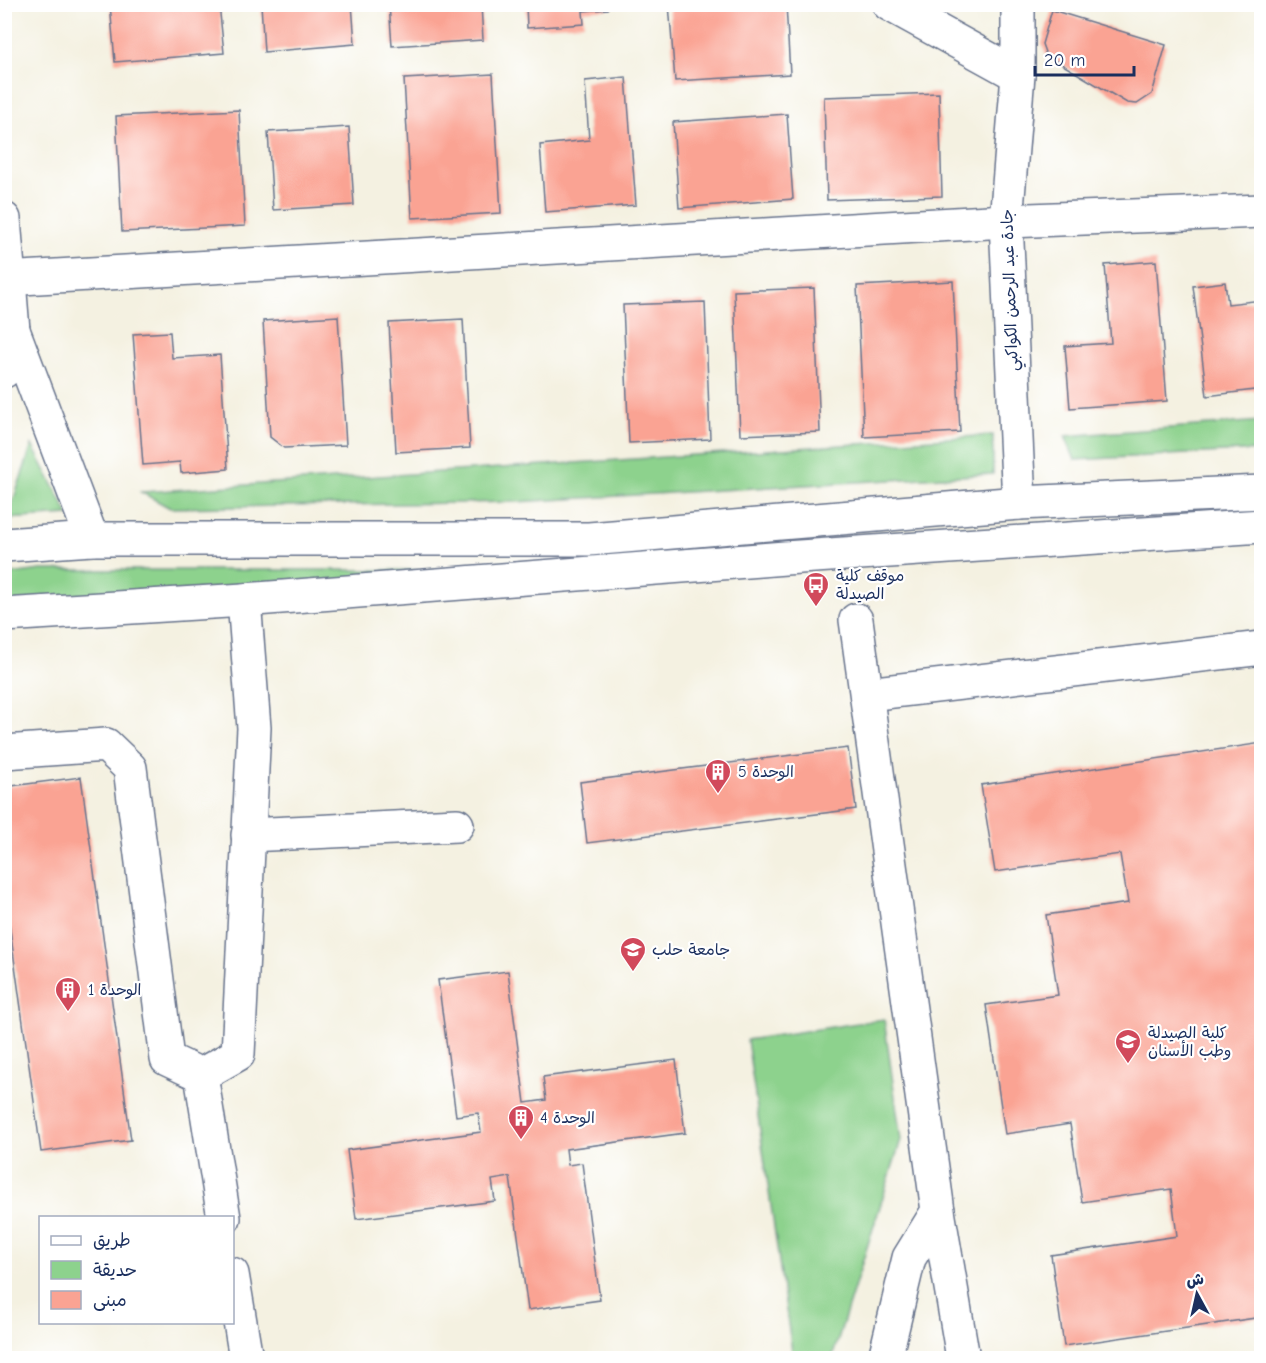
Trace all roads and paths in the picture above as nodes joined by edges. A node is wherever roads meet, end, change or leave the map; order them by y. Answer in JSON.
{"nodes":[{"id":1,"x":889,"y":4,"type":"edge"},
{"id":2,"x":1018,"y":4,"type":"edge"},
{"id":3,"x":1018,"y":75,"type":"junction"},
{"id":4,"x":1262,"y":211,"type":"edge"},
{"id":5,"x":4,"y":219,"type":"edge"},
{"id":6,"x":1006,"y":221,"type":"junction"},
{"id":7,"x":7,"y":278,"type":"edge"},
{"id":8,"x":13,"y":330,"type":"junction"},
{"id":9,"x":4,"y":371,"type":"edge"},
{"id":10,"x":1262,"y":492,"type":"edge"},
{"id":11,"x":1019,"y":503,"type":"junction"},
{"id":12,"x":1262,"y":526,"type":"edge"},
{"id":13,"x":92,"y":539,"type":"junction"},
{"id":14,"x":4,"y":545,"type":"edge"},
{"id":15,"x":244,"y":600,"type":"junction"},
{"id":16,"x":4,"y":615,"type":"edge"},
{"id":17,"x":856,"y":620,"type":"dead end"},
{"id":18,"x":1262,"y":648,"type":"edge"},
{"id":19,"x":867,"y":694,"type":"junction"},
{"id":20,"x":4,"y":752,"type":"edge"},
{"id":21,"x":457,"y":825,"type":"dead end"},
{"id":22,"x":248,"y":835,"type":"junction"},
{"id":23,"x":201,"y":1075,"type":"junction"},
{"id":24,"x":938,"y":1211,"type":"junction"},
{"id":25,"x":224,"y":1216,"type":"edge"},
{"id":26,"x":234,"y":1286,"type":"edge"},
{"id":27,"x":246,"y":1359,"type":"edge"},
{"id":28,"x":885,"y":1359,"type":"edge"},
{"id":29,"x":963,"y":1359,"type":"edge"}],
"edges":[{"from":1,"to":3,"type":"street"},
{"from":2,"to":3,"type":"street","name":"جادة عبد الرحمن الكواكبي"},
{"from":3,"to":6,"type":"street","name":"جادة عبد الرحمن الكواكبي"},
{"from":4,"to":6,"type":"street"},
{"from":5,"to":7,"type":"street"},
{"from":6,"to":7,"type":"street"},
{"from":6,"to":11,"type":"street","name":"جادة عبد الرحمن الكواكبي"},
{"from":7,"to":8,"type":"street"},
{"from":8,"to":9,"type":"street"},
{"from":8,"to":13,"type":"street"},
{"from":10,"to":11,"type":"street"},
{"from":11,"to":13,"type":"street"},
{"from":12,"to":15,"type":"street"},
{"from":13,"to":14,"type":"street"},
{"from":15,"to":16,"type":"street"},
{"from":15,"to":22,"type":"street"},
{"from":17,"to":19,"type":"street"},
{"from":18,"to":19,"type":"street"},
{"from":19,"to":24,"type":"street"},
{"from":20,"to":23,"type":"street"},
{"from":21,"to":22,"type":"street"},
{"from":22,"to":23,"type":"street"},
{"from":23,"to":25,"type":"street"},
{"from":24,"to":28,"type":"street"},
{"from":24,"to":29,"type":"street"},
{"from":26,"to":27,"type":"street"}]}
